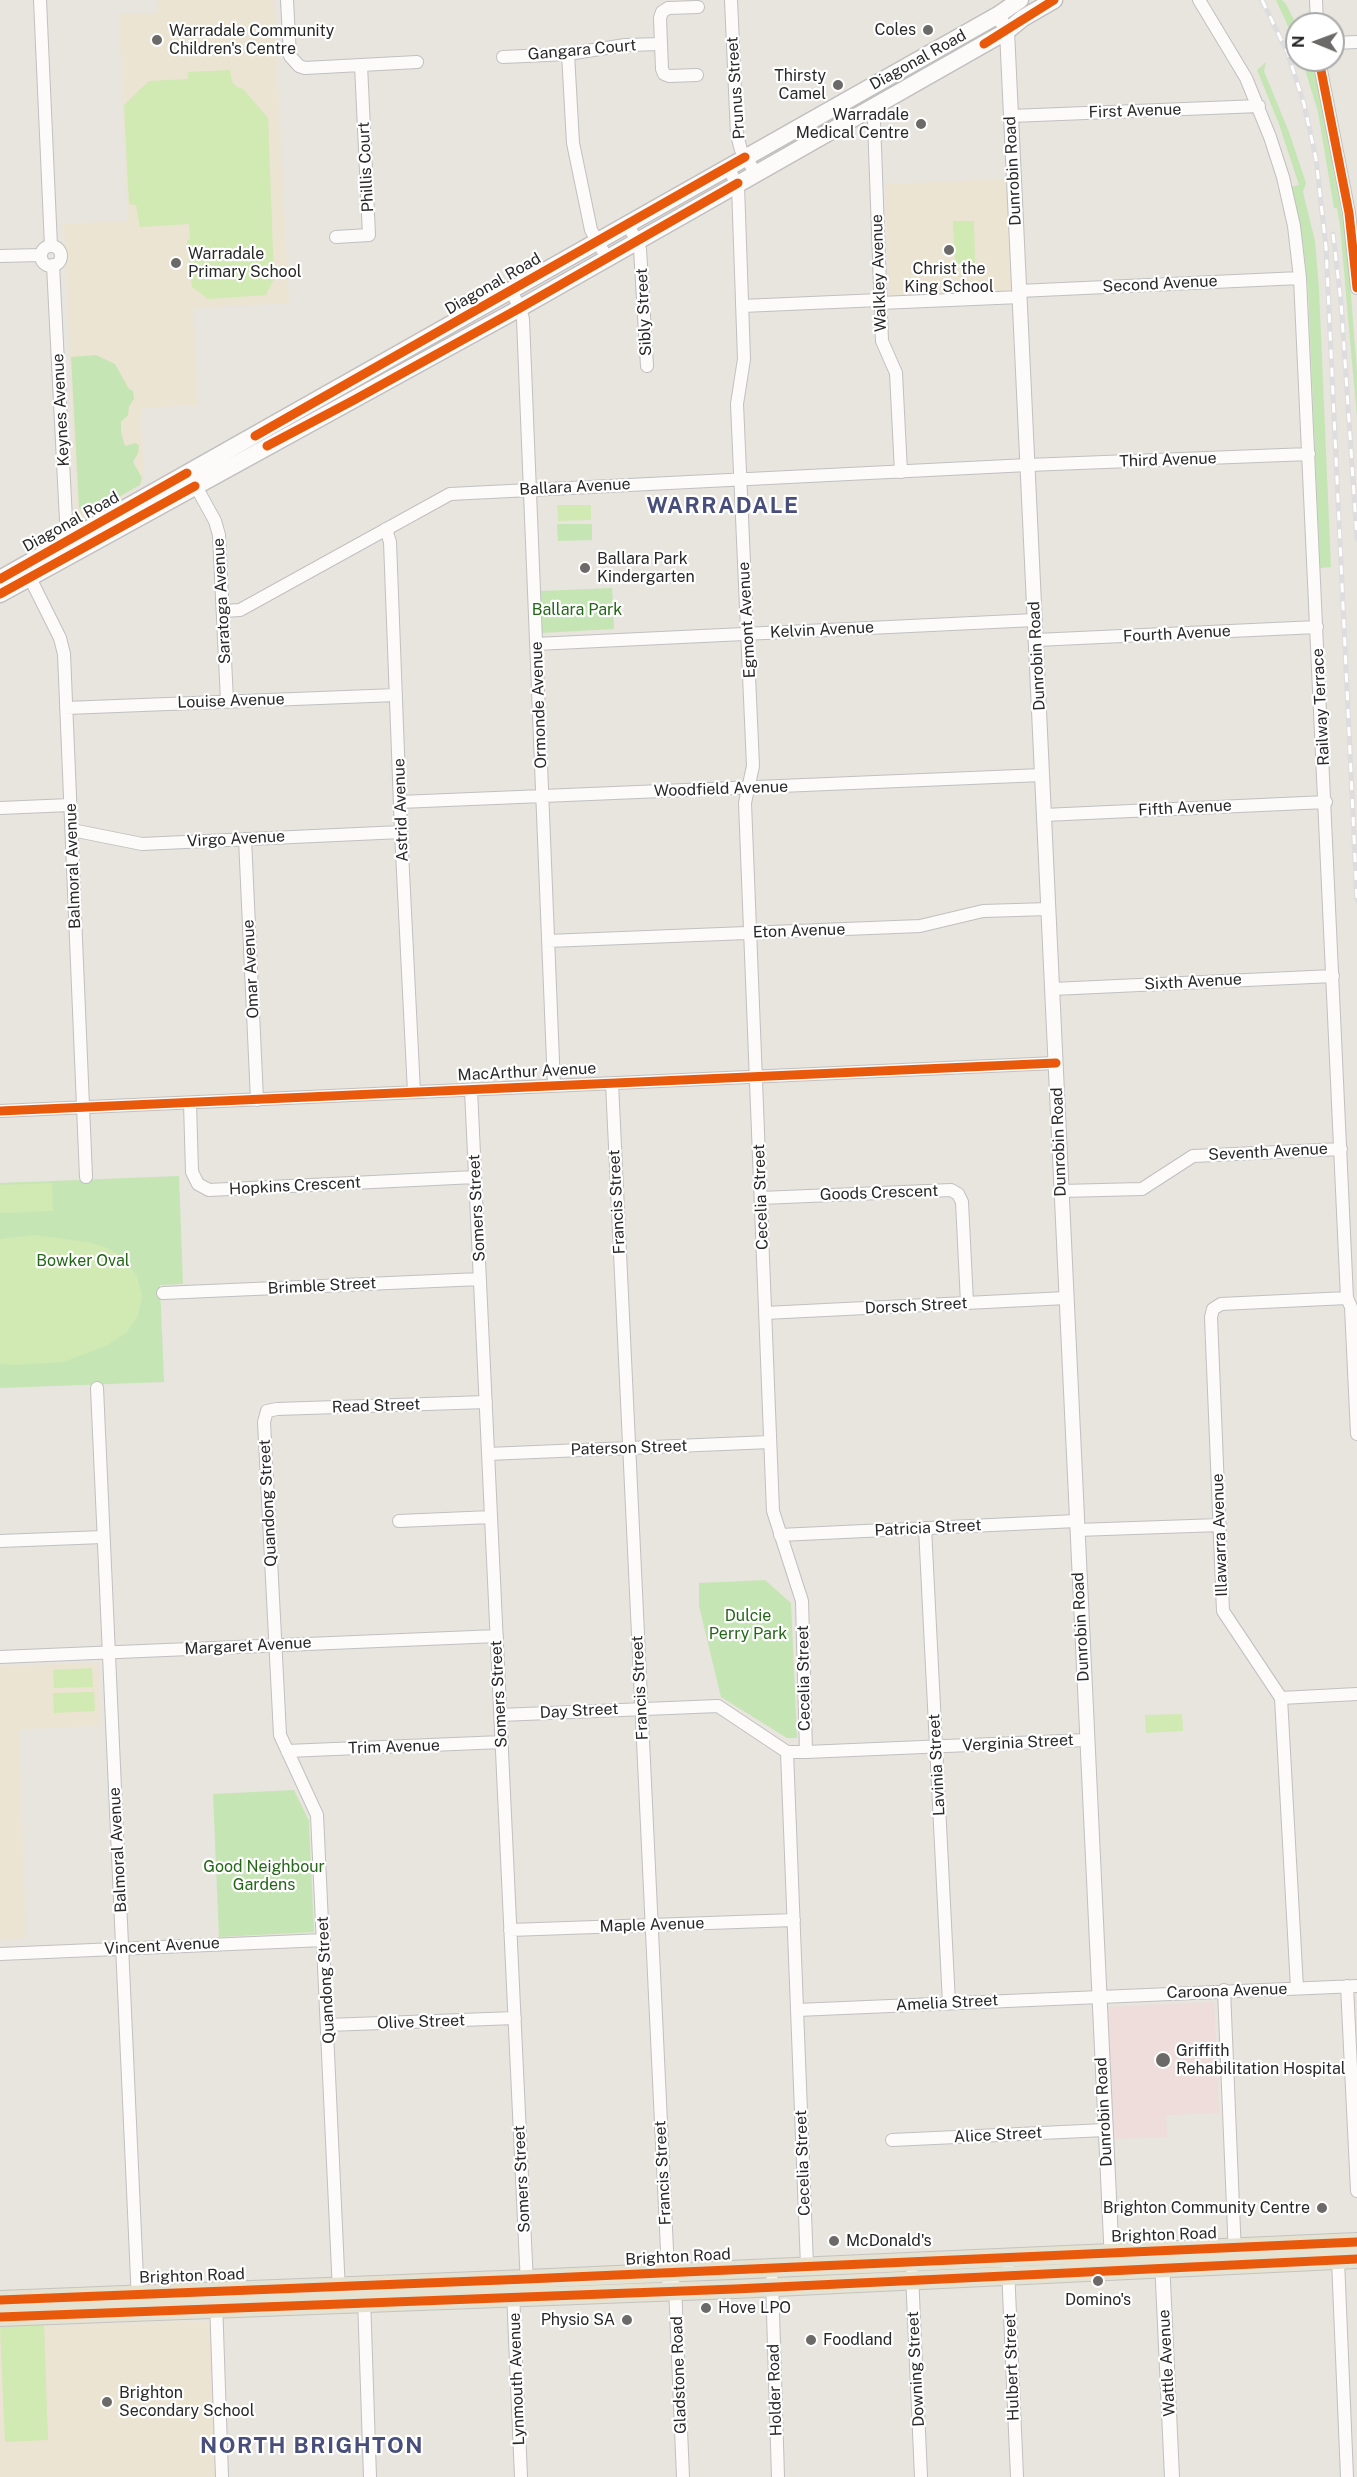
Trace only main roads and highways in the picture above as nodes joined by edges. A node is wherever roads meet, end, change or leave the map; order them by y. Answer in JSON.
{"nodes":[{"id":1,"x":1020,"y":0,"type":"edge"},
{"id":2,"x":1054,"y":0,"type":"edge"},
{"id":3,"x":346,"y":384,"type":"junction"},
{"id":4,"x":354,"y":400,"type":"junction"},
{"id":5,"x":191,"y":479,"type":"junction"},
{"id":6,"x":27,"y":572,"type":"junction"},
{"id":7,"x":0,"y":579,"type":"edge"},
{"id":8,"x":0,"y":594,"type":"edge"},
{"id":9,"x":1357,"y":2242,"type":"edge"},
{"id":10,"x":1235,"y":2257,"type":"junction"},
{"id":11,"x":1162,"y":2259,"type":"junction"},
{"id":12,"x":1357,"y":2259,"type":"edge"},
{"id":13,"x":1008,"y":2266,"type":"junction"},
{"id":14,"x":520,"y":2289,"type":"junction"},
{"id":15,"x":339,"y":2296,"type":"junction"},
{"id":16,"x":0,"y":2300,"type":"edge"},
{"id":17,"x":0,"y":2317,"type":"edge"}],
"edges":[{"from":1,"to":3,"type":"main road","name":"Diagonal Road"},
{"from":2,"to":4,"type":"main road","name":"Diagonal Road"},
{"from":3,"to":4,"type":"main road"},
{"from":3,"to":5,"type":"main road","name":"Diagonal Road"},
{"from":4,"to":5,"type":"main road","name":"Diagonal Road"},
{"from":5,"to":6,"type":"main road","name":"Diagonal Road"},
{"from":6,"to":7,"type":"main road","name":"Diagonal Road"},
{"from":6,"to":8,"type":"main road","name":"Diagonal Road"},
{"from":9,"to":10,"type":"main road","name":"Brighton Road"},
{"from":10,"to":11,"type":"main road","name":"Brighton Road"},
{"from":10,"to":12,"type":"main road","name":"Brighton Road"},
{"from":11,"to":13,"type":"main road","name":"Brighton Road"},
{"from":11,"to":13,"type":"main road","name":"Brighton Road"},
{"from":13,"to":14,"type":"main road","name":"Brighton Road"},
{"from":13,"to":14,"type":"main road","name":"Brighton Road"},
{"from":14,"to":15,"type":"main road","name":"Brighton Road"},
{"from":14,"to":15,"type":"main road","name":"Brighton Road"},
{"from":15,"to":16,"type":"main road","name":"Brighton Road"},
{"from":15,"to":17,"type":"main road","name":"Brighton Road"}]}
